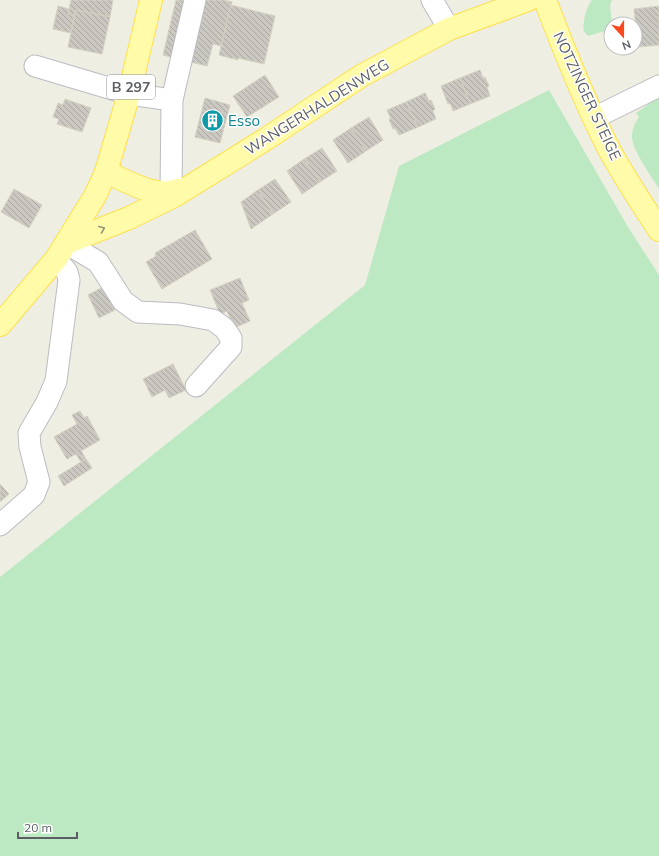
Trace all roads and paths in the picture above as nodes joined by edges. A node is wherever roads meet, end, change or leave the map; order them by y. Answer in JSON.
{"nodes":[{"id":1,"x":151,"y":0,"type":"edge"},
{"id":2,"x":195,"y":0,"type":"edge"},
{"id":3,"x":432,"y":0,"type":"edge"},
{"id":4,"x":528,"y":0,"type":"edge"},
{"id":5,"x":545,"y":0,"type":"edge"},
{"id":6,"x":449,"y":29,"type":"junction"},
{"id":7,"x":35,"y":66,"type":"dead end"},
{"id":8,"x":659,"y":86,"type":"edge"},
{"id":9,"x":129,"y":94,"type":"junction"},
{"id":10,"x":172,"y":100,"type":"junction"},
{"id":11,"x":594,"y":118,"type":"junction"},
{"id":12,"x":106,"y":172,"type":"junction"},
{"id":13,"x":208,"y":174,"type":"junction"},
{"id":14,"x":172,"y":192,"type":"junction"},
{"id":15,"x":659,"y":230,"type":"edge"},
{"id":16,"x":61,"y":251,"type":"junction"},
{"id":17,"x":0,"y":325,"type":"edge"},
{"id":18,"x":196,"y":386,"type":"dead end"},
{"id":19,"x":0,"y":525,"type":"edge"}],
"edges":[{"from":1,"to":9,"type":"main road","number":"B 297"},
{"from":2,"to":10,"type":"street"},
{"from":3,"to":6,"type":"street"},
{"from":4,"to":6,"type":"main road","name":"WANGERHALDENWEG"},
{"from":5,"to":11,"type":"main road","name":"NOTZINGER STEIGE"},
{"from":6,"to":13,"type":"main road","name":"WANGERHALDENWEG"},
{"from":7,"to":9,"type":"street"},
{"from":8,"to":11,"type":"street"},
{"from":9,"to":10,"type":"street"},
{"from":9,"to":12,"type":"main road","number":"B 297"},
{"from":10,"to":14,"type":"street"},
{"from":11,"to":15,"type":"main road","name":"NOTZINGER STEIGE"},
{"from":12,"to":14,"type":"main road","name":"WANGERHALDENWEG"},
{"from":12,"to":16,"type":"main road","number":"B 297"},
{"from":13,"to":14,"type":"main road","name":"WANGERHALDENWEG"},
{"from":16,"to":13,"type":"main road","name":"WANGERHALDENWEG","one_way":true},
{"from":16,"to":17,"type":"main road","number":"B 297"},
{"from":16,"to":18,"type":"street"},
{"from":16,"to":19,"type":"street"}]}
